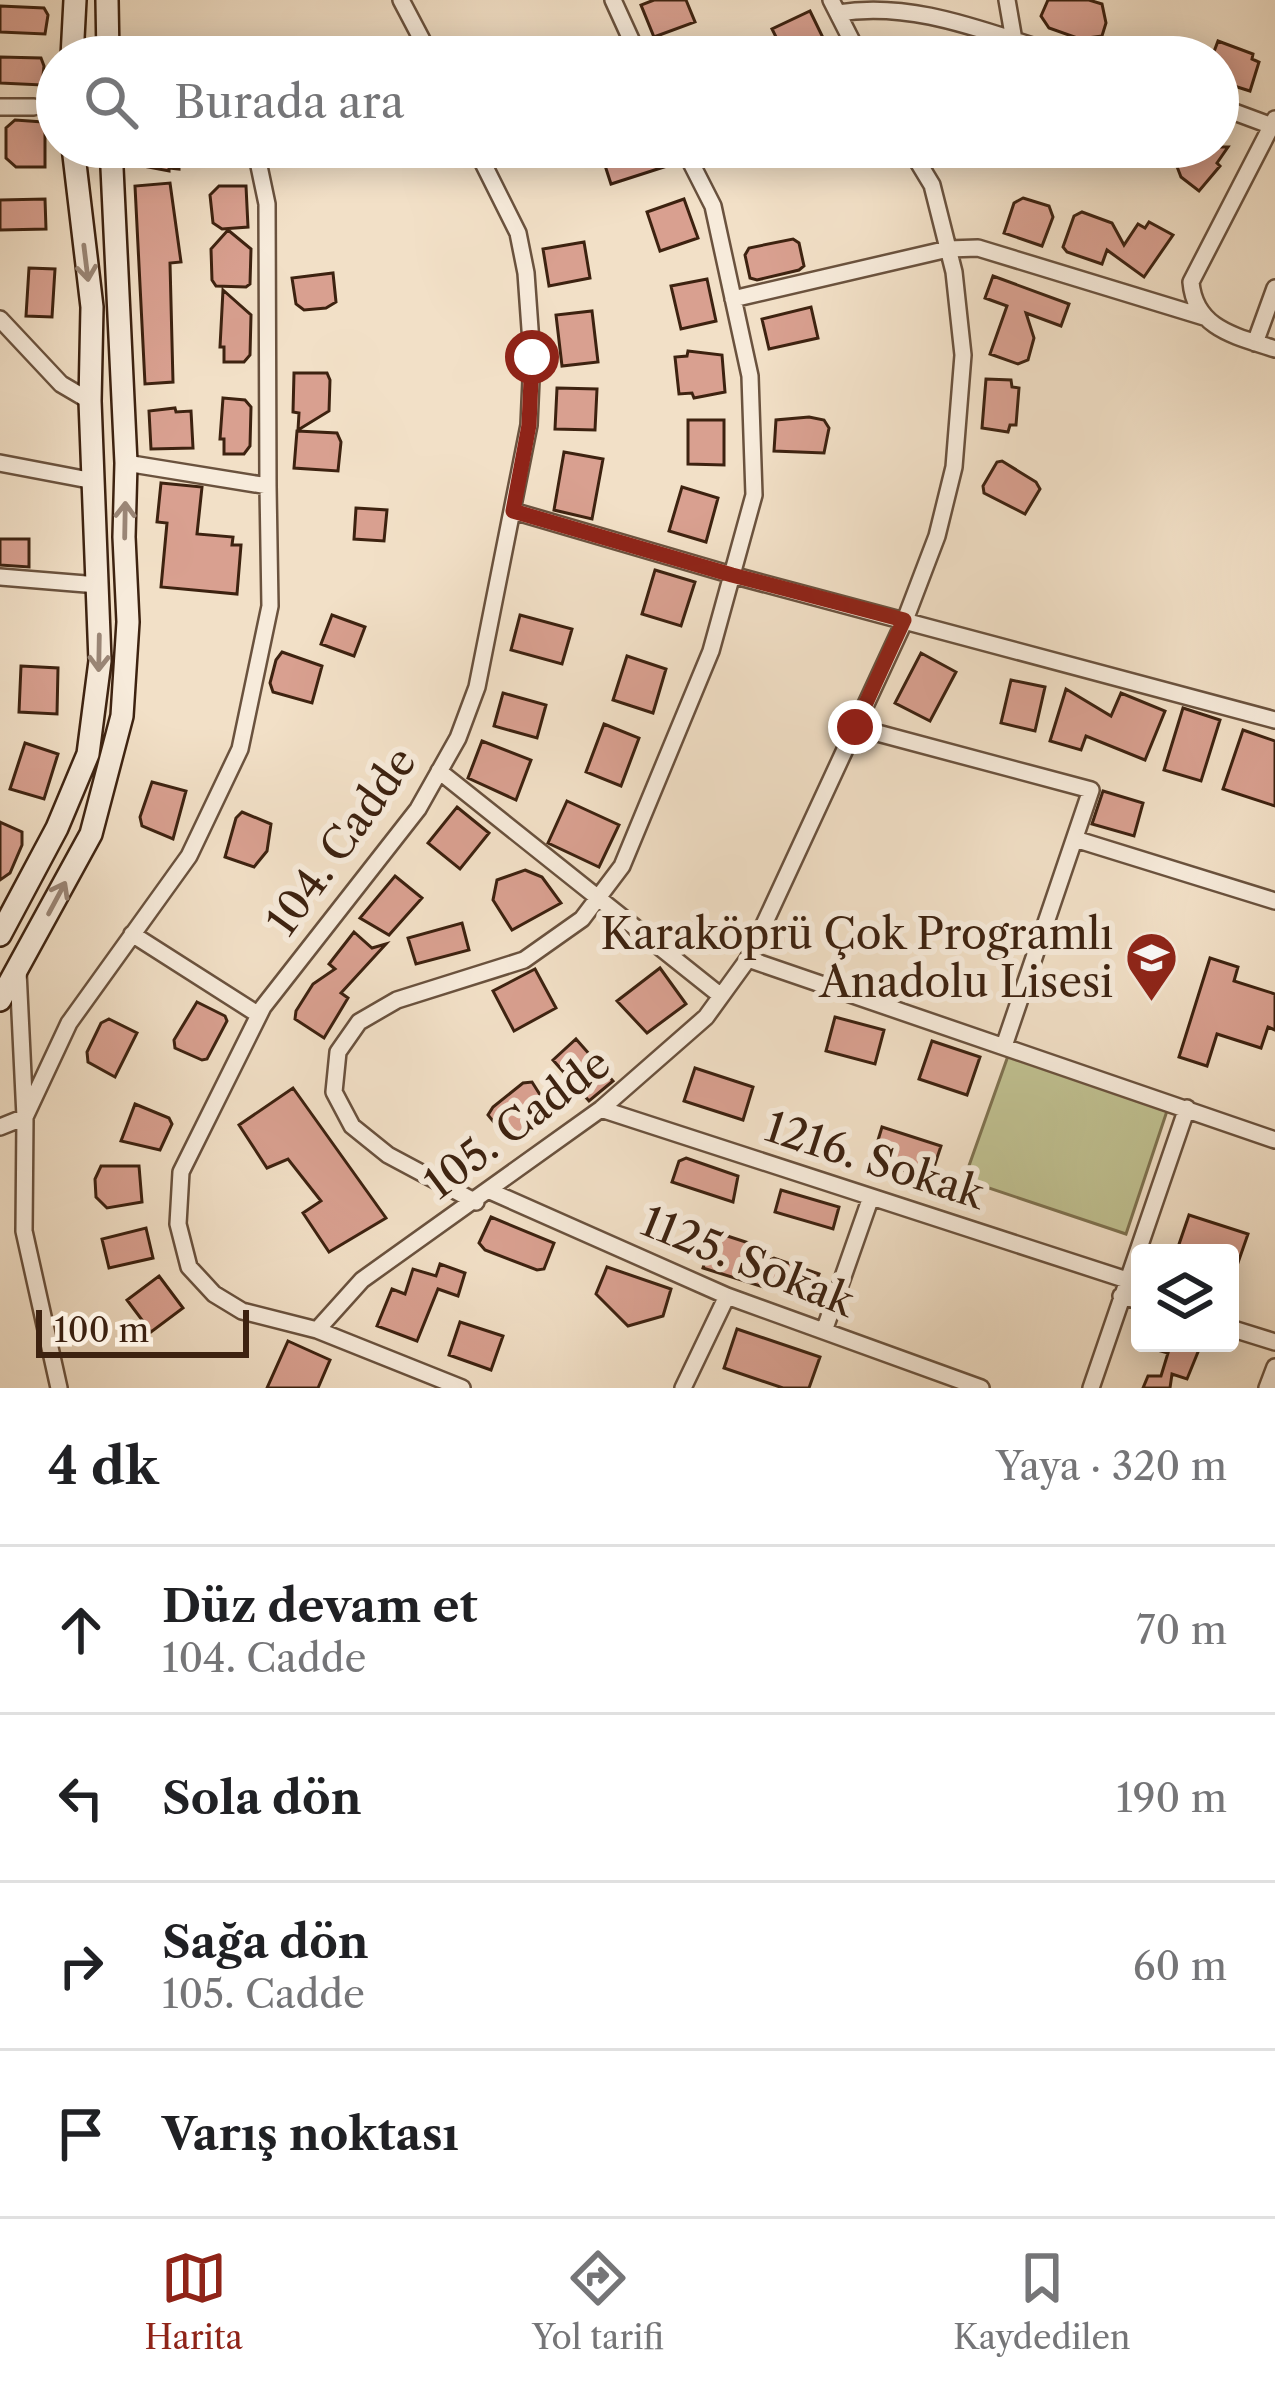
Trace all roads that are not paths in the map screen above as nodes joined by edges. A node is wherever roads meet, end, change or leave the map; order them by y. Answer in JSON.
{"nodes":[{"id":1,"x":75,"y":0,"type":"edge"},
{"id":2,"x":107,"y":0,"type":"edge"},
{"id":3,"x":401,"y":0,"type":"edge"},
{"id":4,"x":613,"y":0,"type":"edge"},
{"id":5,"x":1007,"y":0,"type":"edge"},
{"id":6,"x":834,"y":6,"type":"edge"},
{"id":7,"x":73,"y":36,"type":"edge"},
{"id":8,"x":108,"y":36,"type":"edge"},
{"id":9,"x":420,"y":36,"type":"edge"},
{"id":10,"x":629,"y":36,"type":"edge"},
{"id":11,"x":849,"y":36,"type":"edge"},
{"id":12,"x":1002,"y":36,"type":"edge"},
{"id":13,"x":1014,"y":36,"type":"edge"},
{"id":14,"x":0,"y":107,"type":"edge"},
{"id":15,"x":34,"y":107,"type":"edge"},
{"id":16,"x":1239,"y":113,"type":"edge"},
{"id":17,"x":1274,"y":124,"type":"edge"},
{"id":18,"x":76,"y":168,"type":"edge"},
{"id":19,"x":112,"y":168,"type":"edge"},
{"id":20,"x":259,"y":168,"type":"edge"},
{"id":21,"x":486,"y":168,"type":"edge"},
{"id":22,"x":693,"y":168,"type":"edge"},
{"id":23,"x":922,"y":168,"type":"edge"},
{"id":24,"x":948,"y":249,"type":"junction"},
{"id":25,"x":1275,"y":288,"type":"edge"},
{"id":26,"x":733,"y":299,"type":"junction"},
{"id":27,"x":1204,"y":316,"type":"junction"},
{"id":28,"x":0,"y":319,"type":"edge"},
{"id":29,"x":1255,"y":343,"type":"junction"},
{"id":30,"x":1275,"y":349,"type":"edge"},
{"id":31,"x":90,"y":401,"type":"junction"},
{"id":32,"x":0,"y":463,"type":"edge"},
{"id":33,"x":127,"y":464,"type":"junction"},
{"id":34,"x":94,"y":481,"type":"junction"},
{"id":35,"x":268,"y":486,"type":"junction"},
{"id":36,"x":513,"y":511,"type":"junction"},
{"id":37,"x":732,"y":575,"type":"junction"},
{"id":38,"x":0,"y":577,"type":"edge"},
{"id":39,"x":98,"y":584,"type":"junction"},
{"id":40,"x":904,"y":620,"type":"junction"},
{"id":41,"x":1274,"y":716,"type":"edge"},
{"id":42,"x":855,"y":727,"type":"junction"},
{"id":43,"x":439,"y":771,"type":"junction"},
{"id":44,"x":1075,"y":839,"type":"junction"},
{"id":45,"x":597,"y":899,"type":"junction"},
{"id":46,"x":1275,"y":901,"type":"edge"},
{"id":47,"x":132,"y":934,"type":"junction"},
{"id":48,"x":0,"y":935,"type":"edge"},
{"id":49,"x":748,"y":959,"type":"junction"},
{"id":50,"x":18,"y":968,"type":"junction"},
{"id":51,"x":721,"y":996,"type":"junction"},
{"id":52,"x":0,"y":1000,"type":"edge"},
{"id":53,"x":259,"y":1015,"type":"junction"},
{"id":54,"x":1004,"y":1046,"type":"junction"},
{"id":55,"x":602,"y":1108,"type":"junction"},
{"id":56,"x":1187,"y":1108,"type":"junction"},
{"id":57,"x":25,"y":1117,"type":"junction"},
{"id":58,"x":0,"y":1127,"type":"edge"},
{"id":59,"x":1275,"y":1140,"type":"edge"},
{"id":60,"x":871,"y":1196,"type":"junction"},
{"id":61,"x":483,"y":1197,"type":"junction"},
{"id":62,"x":1124,"y":1288,"type":"junction"},
{"id":63,"x":1131,"y":1294,"type":"edge"},
{"id":64,"x":727,"y":1297,"type":"junction"},
{"id":65,"x":317,"y":1330,"type":"junction"},
{"id":66,"x":824,"y":1331,"type":"junction"},
{"id":67,"x":1239,"y":1331,"type":"edge"},
{"id":68,"x":1275,"y":1342,"type":"edge"},
{"id":69,"x":1275,"y":1366,"type":"edge"},
{"id":70,"x":59,"y":1388,"type":"edge"},
{"id":71,"x":462,"y":1388,"type":"edge"},
{"id":72,"x":683,"y":1388,"type":"edge"},
{"id":73,"x":981,"y":1388,"type":"edge"},
{"id":74,"x":1090,"y":1388,"type":"edge"},
{"id":75,"x":1267,"y":1388,"type":"edge"}],
"edges":[{"from":1,"to":7,"type":"main road"},
{"from":2,"to":8,"type":"main road"},
{"from":3,"to":9,"type":"street"},
{"from":4,"to":10,"type":"street"},
{"from":5,"to":13,"type":"street"},
{"from":6,"to":11,"type":"street"},
{"from":6,"to":12,"type":"street"},
{"from":14,"to":15,"type":"street"},
{"from":16,"to":17,"type":"street"},
{"from":17,"to":27,"type":"street"},
{"from":18,"to":31,"type":"main road","one_way":true},
{"from":19,"to":33,"type":"main road"},
{"from":20,"to":35,"type":"street"},
{"from":21,"to":36,"type":"street","name":"104. Cadde"},
{"from":22,"to":26,"type":"street","name":"1125. Sokak"},
{"from":23,"to":24,"type":"street","name":"105. Cadde"},
{"from":24,"to":26,"type":"street"},
{"from":24,"to":27,"type":"street"},
{"from":24,"to":40,"type":"street","name":"105. Cadde"},
{"from":25,"to":29,"type":"street"},
{"from":26,"to":37,"type":"street","name":"1125. Sokak"},
{"from":27,"to":29,"type":"street"},
{"from":28,"to":31,"type":"street"},
{"from":29,"to":30,"type":"street"},
{"from":31,"to":34,"type":"main road"},
{"from":32,"to":34,"type":"street"},
{"from":33,"to":35,"type":"street"},
{"from":50,"to":33,"type":"main road","one_way":true},
{"from":34,"to":39,"type":"main road"},
{"from":35,"to":47,"type":"street"},
{"from":36,"to":37,"type":"street"},
{"from":36,"to":43,"type":"street","name":"104. Cadde"},
{"from":37,"to":40,"type":"street"},
{"from":37,"to":45,"type":"street","name":"1125. Sokak"},
{"from":38,"to":39,"type":"street"},
{"from":39,"to":48,"type":"main road","one_way":true},
{"from":40,"to":41,"type":"street"},
{"from":40,"to":42,"type":"street","name":"105. Cadde"},
{"from":42,"to":44,"type":"street"},
{"from":42,"to":49,"type":"street","name":"105. Cadde"},
{"from":43,"to":45,"type":"street"},
{"from":43,"to":53,"type":"street","name":"104. Cadde"},
{"from":44,"to":46,"type":"street"},
{"from":44,"to":54,"type":"street"},
{"from":45,"to":51,"type":"street"},
{"from":45,"to":61,"type":"street","name":"1125. Sokak"},
{"from":47,"to":53,"type":"street"},
{"from":47,"to":57,"type":"street"},
{"from":49,"to":51,"type":"street","name":"105. Cadde"},
{"from":49,"to":54,"type":"street"},
{"from":50,"to":52,"type":"main road"},
{"from":50,"to":57,"type":"street"},
{"from":51,"to":55,"type":"street","name":"105. Cadde"},
{"from":53,"to":65,"type":"street","name":"104. Cadde"},
{"from":54,"to":56,"type":"street"},
{"from":55,"to":60,"type":"street","name":"1216. Sokak"},
{"from":55,"to":61,"type":"street","name":"105. Cadde"},
{"from":56,"to":59,"type":"street"},
{"from":56,"to":62,"type":"street"},
{"from":57,"to":58,"type":"street"},
{"from":57,"to":70,"type":"street"},
{"from":60,"to":62,"type":"street","name":"1216. Sokak"},
{"from":60,"to":66,"type":"street"},
{"from":61,"to":64,"type":"street","name":"1125. Sokak"},
{"from":61,"to":65,"type":"street","name":"105. Cadde"},
{"from":62,"to":63,"type":"street","name":"1216. Sokak"},
{"from":62,"to":74,"type":"street"},
{"from":64,"to":66,"type":"street","name":"1125. Sokak"},
{"from":64,"to":72,"type":"street"},
{"from":65,"to":71,"type":"street","name":"104. Cadde"},
{"from":66,"to":73,"type":"street","name":"1125. Sokak"},
{"from":67,"to":68,"type":"street"},
{"from":69,"to":75,"type":"street"}]}
